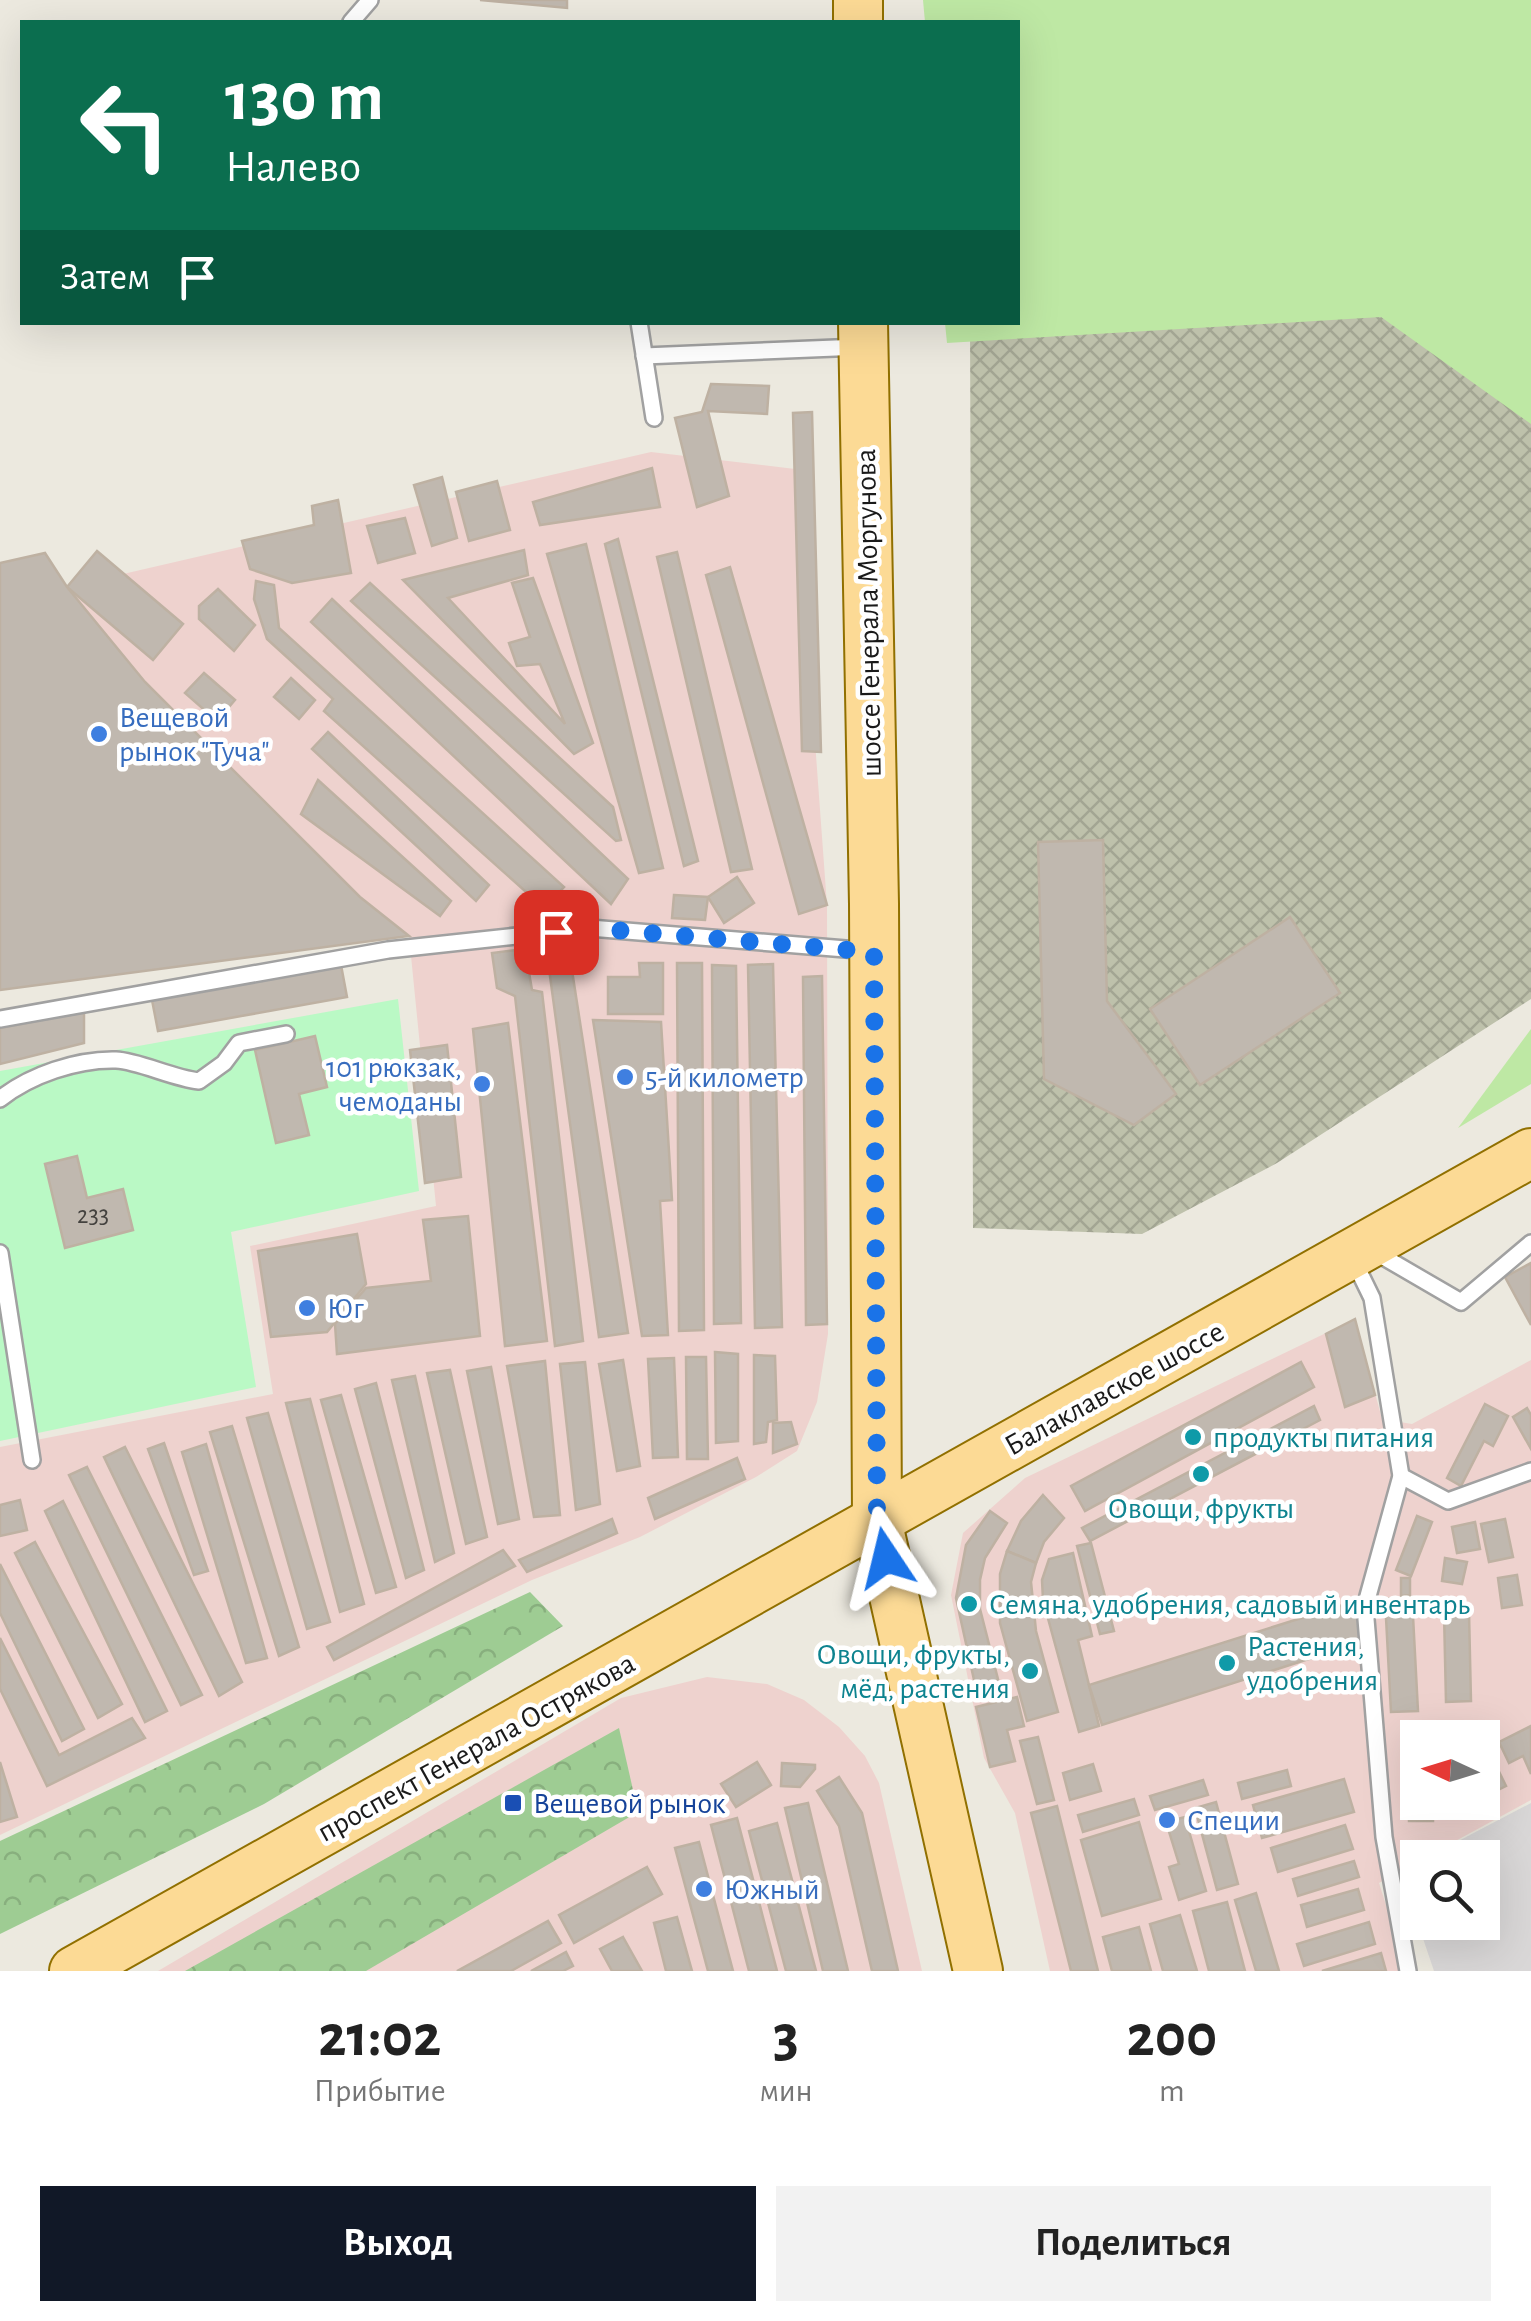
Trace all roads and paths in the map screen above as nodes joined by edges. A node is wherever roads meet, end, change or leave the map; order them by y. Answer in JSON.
{"nodes":[{"id":1,"x":370,"y":0,"type":"edge"},
{"id":2,"x":353,"y":20,"type":"edge"},
{"id":3,"x":639,"y":325,"type":"edge"},
{"id":4,"x":864,"y":335,"type":"edge"},
{"id":5,"x":644,"y":356,"type":"junction"},
{"id":6,"x":654,"y":418,"type":"dead end"},
{"id":7,"x":874,"y":952,"type":"junction"},
{"id":8,"x":0,"y":1019,"type":"edge"},
{"id":9,"x":286,"y":1034,"type":"dead end"},
{"id":10,"x":0,"y":1099,"type":"edge"},
{"id":11,"x":1531,"y":1153,"type":"edge"},
{"id":12,"x":1531,"y":1243,"type":"edge"},
{"id":13,"x":1359,"y":1251,"type":"junction"},
{"id":14,"x":0,"y":1253,"type":"edge"},
{"id":15,"x":32,"y":1460,"type":"dead end"},
{"id":16,"x":1531,"y":1471,"type":"edge"},
{"id":17,"x":1401,"y":1476,"type":"junction"},
{"id":18,"x":877,"y":1520,"type":"junction"},
{"id":19,"x":74,"y":1971,"type":"edge"},
{"id":20,"x":978,"y":1971,"type":"edge"},
{"id":21,"x":1408,"y":1971,"type":"edge"}],
"edges":[{"from":1,"to":2,"type":"lane"},
{"from":3,"to":5,"type":"lane"},
{"from":4,"to":5,"type":"lane"},
{"from":4,"to":7,"type":"main road","name":"шоссе Генерала Моргунова"},
{"from":5,"to":6,"type":"lane"},
{"from":7,"to":8,"type":"lane"},
{"from":7,"to":18,"type":"main road","name":"шоссе Генерала Моргунова"},
{"from":9,"to":10,"type":"lane"},
{"from":11,"to":13,"type":"main road","name":"Балаклавское шоссе"},
{"from":12,"to":13,"type":"lane"},
{"from":13,"to":17,"type":"lane"},
{"from":13,"to":18,"type":"main road","name":"Балаклавское шоссе"},
{"from":14,"to":15,"type":"lane"},
{"from":16,"to":17,"type":"lane"},
{"from":17,"to":21,"type":"lane"},
{"from":18,"to":19,"type":"main road","name":"проспект Генерала Острякова"},
{"from":18,"to":20,"type":"main road","name":"шоссе Генерала Моргунова"}]}
